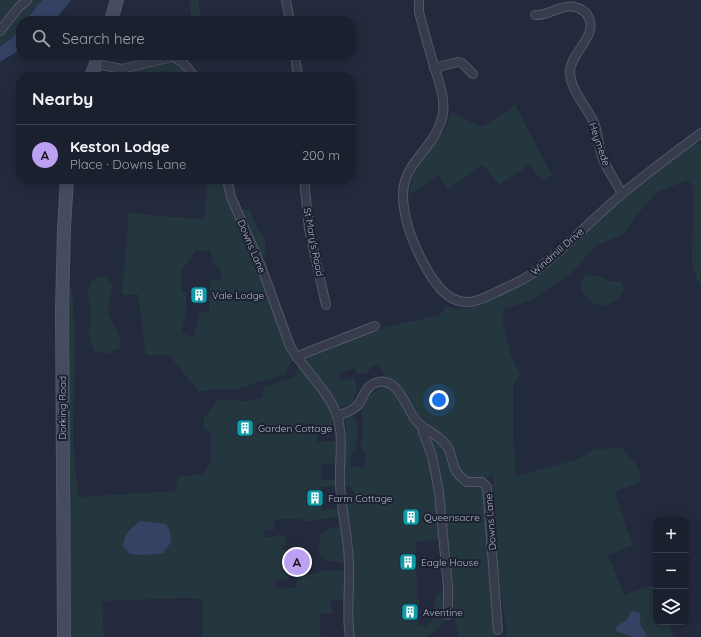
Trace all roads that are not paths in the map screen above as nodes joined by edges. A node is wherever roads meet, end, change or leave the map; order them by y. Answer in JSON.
{"nodes":[{"id":1,"x":27,"y":0,"type":"edge"},
{"id":2,"x":117,"y":0,"type":"edge"},
{"id":3,"x":286,"y":0,"type":"edge"},
{"id":4,"x":420,"y":0,"type":"edge"},
{"id":5,"x":535,"y":15,"type":"dead end"},
{"id":6,"x":113,"y":16,"type":"edge"},
{"id":7,"x":289,"y":16,"type":"edge"},
{"id":8,"x":0,"y":31,"type":"edge"},
{"id":9,"x":98,"y":60,"type":"edge"},
{"id":10,"x":100,"y":60,"type":"edge"},
{"id":11,"x":160,"y":60,"type":"edge"},
{"id":12,"x":180,"y":60,"type":"edge"},
{"id":13,"x":296,"y":60,"type":"edge"},
{"id":14,"x":434,"y":68,"type":"junction"},
{"id":15,"x":94,"y":72,"type":"edge"},
{"id":16,"x":191,"y":72,"type":"edge"},
{"id":17,"x":297,"y":72,"type":"edge"},
{"id":18,"x":473,"y":74,"type":"dead end"},
{"id":19,"x":701,"y":133,"type":"edge"},
{"id":20,"x":67,"y":184,"type":"edge"},
{"id":21,"x":228,"y":184,"type":"edge"},
{"id":22,"x":304,"y":184,"type":"edge"},
{"id":23,"x":622,"y":194,"type":"junction"},
{"id":24,"x":326,"y":306,"type":"dead end"},
{"id":25,"x":375,"y":326,"type":"dead end"},
{"id":26,"x":297,"y":358,"type":"junction"},
{"id":27,"x":337,"y":416,"type":"junction"},
{"id":28,"x":422,"y":426,"type":"junction"},
{"id":29,"x":448,"y":615,"type":"dead end"},
{"id":30,"x":498,"y":630,"type":"dead end"},
{"id":31,"x":64,"y":637,"type":"edge"},
{"id":32,"x":350,"y":637,"type":"edge"}],
"edges":[{"from":1,"to":8,"type":"street"},
{"from":2,"to":6,"type":"main road"},
{"from":3,"to":7,"type":"street"},
{"from":4,"to":14,"type":"street","name":"Windmill Drive"},
{"from":5,"to":23,"type":"street","name":"Heymede"},
{"from":9,"to":15,"type":"main road"},
{"from":10,"to":11,"type":"street"},
{"from":12,"to":16,"type":"street"},
{"from":13,"to":17,"type":"street"},
{"from":14,"to":18,"type":"street"},
{"from":14,"to":23,"type":"street","name":"Windmill Drive"},
{"from":19,"to":23,"type":"street","name":"Windmill Drive"},
{"from":20,"to":31,"type":"main road","name":"Dorking Road"},
{"from":21,"to":26,"type":"street","name":"Downs Lane"},
{"from":22,"to":24,"type":"street","name":"St Mary's Road"},
{"from":25,"to":26,"type":"street"},
{"from":26,"to":27,"type":"street","name":"Downs Lane"},
{"from":27,"to":28,"type":"street","name":"Downs Lane"},
{"from":27,"to":32,"type":"street","name":"Downs Lane"},
{"from":28,"to":29,"type":"street","name":"Downs Lane"},
{"from":28,"to":30,"type":"street","name":"Downs Lane"}]}
